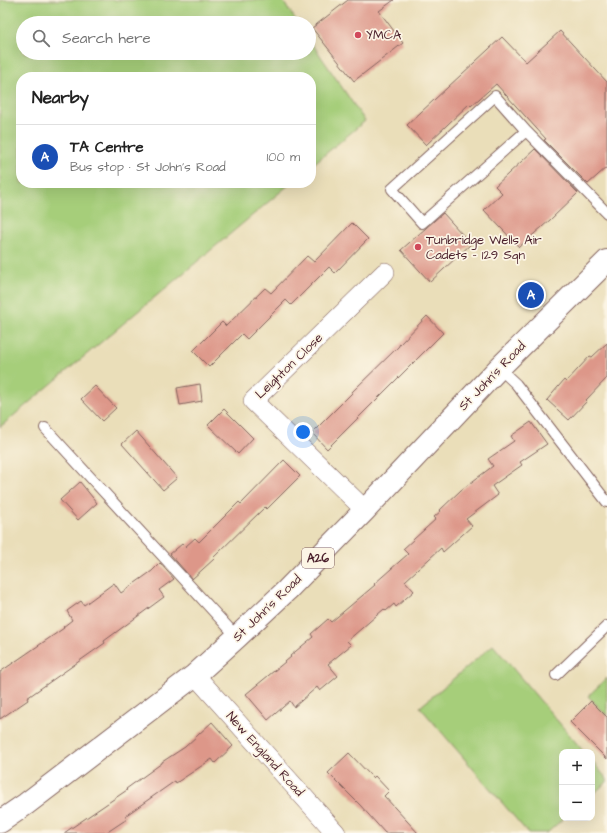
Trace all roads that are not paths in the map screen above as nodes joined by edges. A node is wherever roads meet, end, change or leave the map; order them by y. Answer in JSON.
{"nodes":[{"id":1,"x":526,"y":131,"type":"junction"},
{"id":2,"x":607,"y":213,"type":"edge"},
{"id":3,"x":607,"y":261,"type":"edge"},
{"id":4,"x":385,"y":272,"type":"dead end"},
{"id":5,"x":499,"y":368,"type":"junction"},
{"id":6,"x":45,"y":428,"type":"dead end"},
{"id":7,"x":607,"y":502,"type":"edge"},
{"id":8,"x":365,"y":510,"type":"junction"},
{"id":9,"x":607,"y":626,"type":"edge"},
{"id":10,"x":237,"y":637,"type":"junction"},
{"id":11,"x":195,"y":675,"type":"junction"},
{"id":12,"x":556,"y":675,"type":"dead end"},
{"id":13,"x":0,"y":822,"type":"edge"},
{"id":14,"x":336,"y":833,"type":"edge"}],
"edges":[{"from":1,"to":1,"type":"lane"},
{"from":1,"to":2,"type":"lane"},
{"from":3,"to":5,"type":"highway","name":"St John's Road","number":"A26"},
{"from":4,"to":8,"type":"street","name":"Leighton Close"},
{"from":5,"to":7,"type":"lane"},
{"from":5,"to":8,"type":"highway","name":"St John's Road","number":"A26"},
{"from":6,"to":10,"type":"lane"},
{"from":8,"to":10,"type":"highway","name":"St John's Road","number":"A26"},
{"from":9,"to":12,"type":"lane"},
{"from":10,"to":11,"type":"highway","name":"St John's Road","number":"A26"},
{"from":11,"to":13,"type":"highway","name":"St John's Road","number":"A26"},
{"from":11,"to":14,"type":"street","name":"New England Road"}]}
